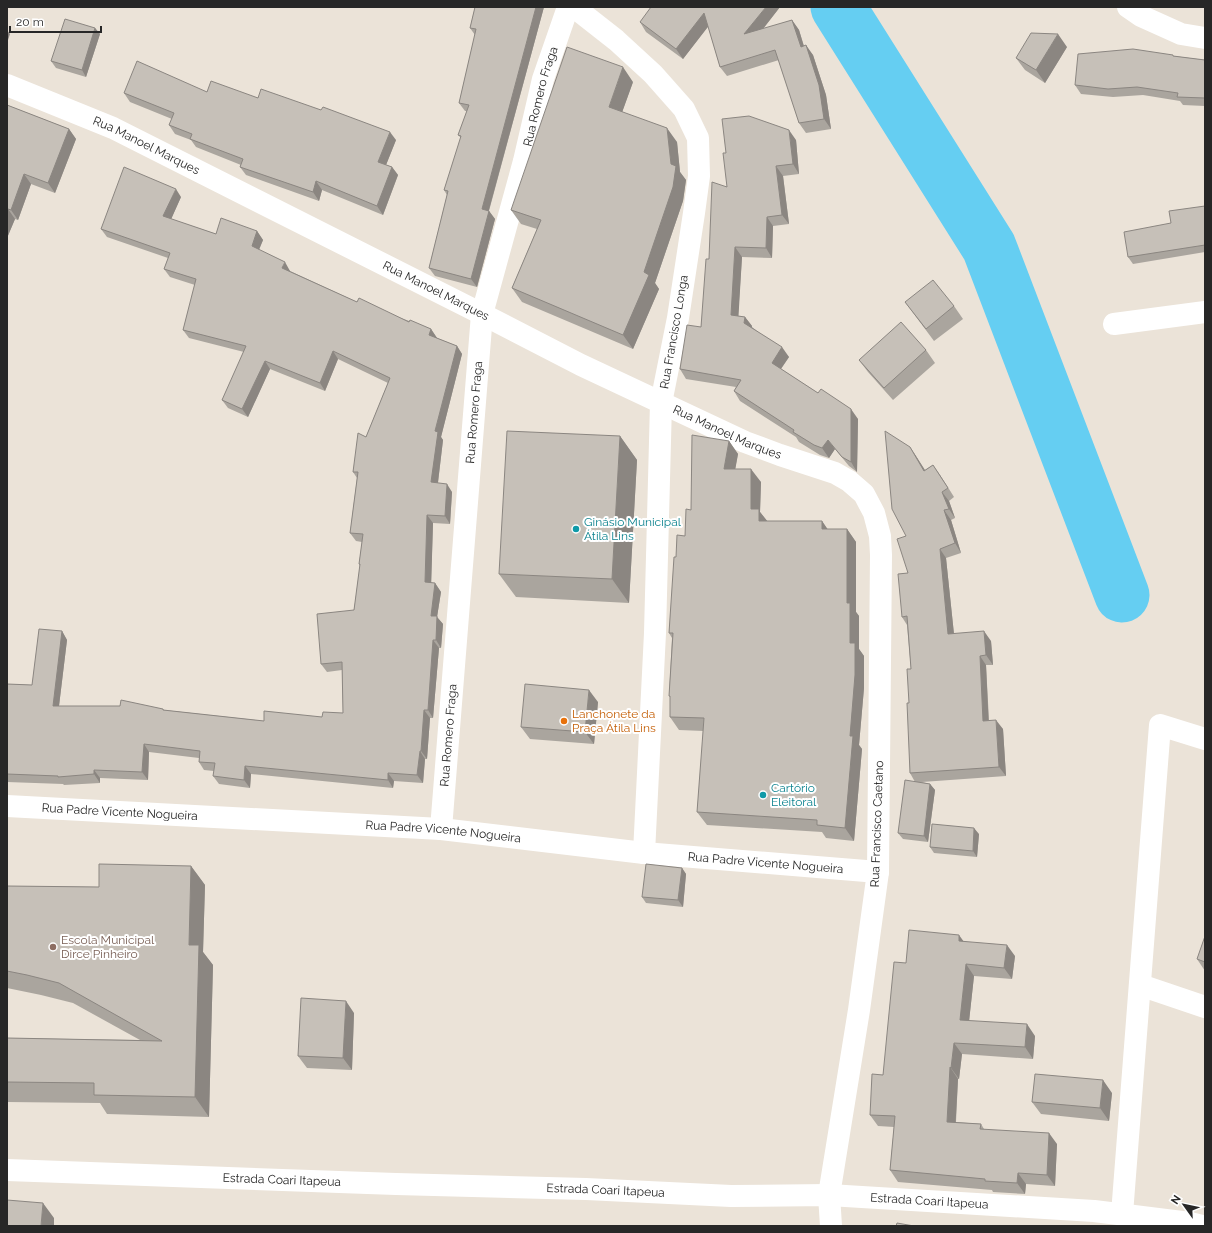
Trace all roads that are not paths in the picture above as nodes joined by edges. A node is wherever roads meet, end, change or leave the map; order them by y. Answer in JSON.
{"nodes":[{"id":1,"x":568,"y":7,"type":"edge"},
{"id":2,"x":574,"y":7,"type":"edge"},
{"id":3,"x":1128,"y":7,"type":"edge"},
{"id":4,"x":1205,"y":38,"type":"edge"},
{"id":5,"x":7,"y":85,"type":"edge"},
{"id":6,"x":1205,"y":312,"type":"edge"},
{"id":7,"x":482,"y":314,"type":"junction"},
{"id":8,"x":1114,"y":324,"type":"dead end"},
{"id":9,"x":661,"y":402,"type":"junction"},
{"id":10,"x":864,"y":494,"type":"joint"},
{"id":11,"x":1205,"y":739,"type":"edge"},
{"id":12,"x":7,"y":806,"type":"edge"},
{"id":13,"x":441,"y":829,"type":"junction"},
{"id":14,"x":644,"y":853,"type":"junction"},
{"id":15,"x":878,"y":872,"type":"junction"},
{"id":16,"x":1140,"y":985,"type":"junction"},
{"id":17,"x":1205,"y":1006,"type":"edge"},
{"id":18,"x":7,"y":1170,"type":"edge"},
{"id":19,"x":829,"y":1195,"type":"junction"},
{"id":20,"x":1122,"y":1214,"type":"junction"},
{"id":21,"x":831,"y":1226,"type":"edge"},
{"id":22,"x":1202,"y":1226,"type":"edge"}],
"edges":[{"from":1,"to":7,"type":"street","name":"Rua Romero Fraga"},
{"from":2,"to":9,"type":"street","name":"Rua Francisco Longa"},
{"from":3,"to":4,"type":"street"},
{"from":5,"to":7,"type":"street","name":"Rua Manoel Marques"},
{"from":6,"to":8,"type":"street"},
{"from":7,"to":9,"type":"street","name":"Rua Manoel Marques"},
{"from":7,"to":13,"type":"street","name":"Rua Romero Fraga"},
{"from":9,"to":10,"type":"street","name":"Rua Manoel Marques"},
{"from":9,"to":14,"type":"street","name":"Rua Francisco Longa"},
{"from":10,"to":15,"type":"street","name":"Rua Francisco Caetano"},
{"from":11,"to":16,"type":"street"},
{"from":12,"to":13,"type":"street","name":"Rua Padre Vicente Nogueira"},
{"from":13,"to":14,"type":"street","name":"Rua Padre Vicente Nogueira"},
{"from":14,"to":15,"type":"street","name":"Rua Padre Vicente Nogueira"},
{"from":15,"to":19,"type":"street","name":"Rua Francisco Caetano"},
{"from":16,"to":17,"type":"street"},
{"from":16,"to":20,"type":"street"},
{"from":18,"to":19,"type":"street","name":"Estrada Coari Itapeua"},
{"from":19,"to":20,"type":"street","name":"Estrada Coari Itapeua"},
{"from":19,"to":21,"type":"street","name":"Rua Francisco Caetano"},
{"from":20,"to":22,"type":"street","name":"Estrada Coari Itapeua"}]}
